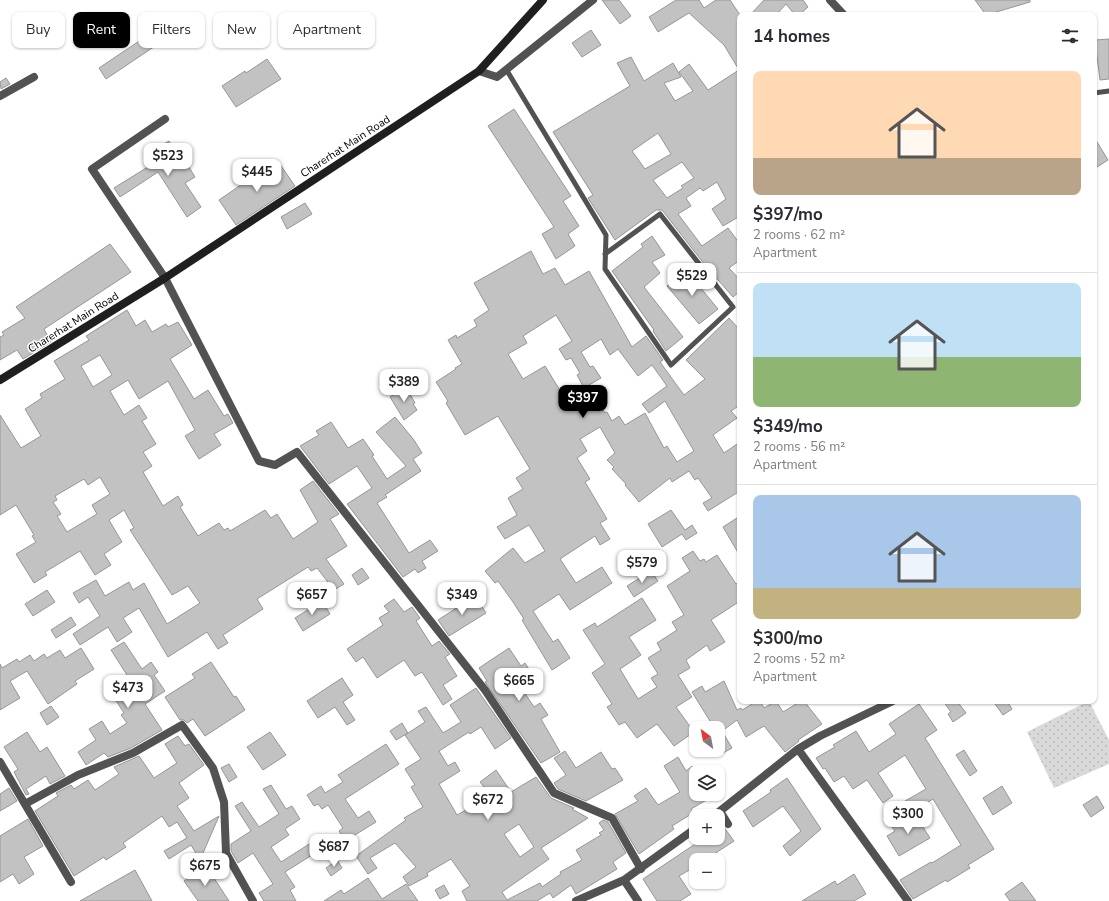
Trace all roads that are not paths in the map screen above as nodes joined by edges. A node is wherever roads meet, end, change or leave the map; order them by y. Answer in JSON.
{"nodes":[{"id":1,"x":543,"y":0,"type":"edge"},
{"id":2,"x":592,"y":0,"type":"edge"},
{"id":3,"x":830,"y":0,"type":"edge"},
{"id":4,"x":841,"y":12,"type":"edge"},
{"id":5,"x":506,"y":69,"type":"junction"},
{"id":6,"x":479,"y":71,"type":"junction"},
{"id":7,"x":34,"y":76,"type":"dead end"},
{"id":8,"x":1109,"y":91,"type":"edge"},
{"id":9,"x":1097,"y":93,"type":"edge"},
{"id":10,"x":0,"y":96,"type":"edge"},
{"id":11,"x":165,"y":119,"type":"dead end"},
{"id":12,"x":605,"y":254,"type":"junction"},
{"id":13,"x":164,"y":278,"type":"junction"},
{"id":14,"x":0,"y":380,"type":"edge"},
{"id":15,"x":887,"y":704,"type":"edge"},
{"id":16,"x":798,"y":750,"type":"junction"},
{"id":17,"x":0,"y":762,"type":"edge"},
{"id":18,"x":25,"y":804,"type":"junction"},
{"id":19,"x":723,"y":809,"type":"edge"},
{"id":20,"x":725,"y":819,"type":"edge"},
{"id":21,"x":728,"y":824,"type":"dead end"},
{"id":22,"x":689,"y":833,"type":"edge"},
{"id":23,"x":641,"y":868,"type":"junction"},
{"id":24,"x":624,"y":880,"type":"junction"},
{"id":25,"x":71,"y":882,"type":"dead end"},
{"id":26,"x":253,"y":901,"type":"edge"},
{"id":27,"x":576,"y":901,"type":"edge"},
{"id":28,"x":638,"y":901,"type":"edge"},
{"id":29,"x":908,"y":901,"type":"edge"}],
"edges":[{"from":1,"to":6,"type":"street","name":"Charerhat Main Road"},
{"from":2,"to":5,"type":"street"},
{"from":3,"to":4,"type":"street"},
{"from":5,"to":6,"type":"street"},
{"from":5,"to":12,"type":"lane"},
{"from":6,"to":13,"type":"street","name":"Charerhat Main Road"},
{"from":7,"to":10,"type":"street"},
{"from":8,"to":9,"type":"lane"},
{"from":11,"to":13,"type":"street"},
{"from":12,"to":12,"type":"lane"},
{"from":13,"to":14,"type":"street","name":"Charerhat Main Road"},
{"from":13,"to":23,"type":"street"},
{"from":15,"to":16,"type":"street"},
{"from":16,"to":19,"type":"street"},
{"from":16,"to":29,"type":"street"},
{"from":17,"to":18,"type":"street"},
{"from":18,"to":25,"type":"street"},
{"from":18,"to":26,"type":"street"},
{"from":20,"to":21,"type":"street"},
{"from":22,"to":23,"type":"street"},
{"from":23,"to":24,"type":"street"},
{"from":24,"to":27,"type":"street"},
{"from":24,"to":28,"type":"street"}]}
